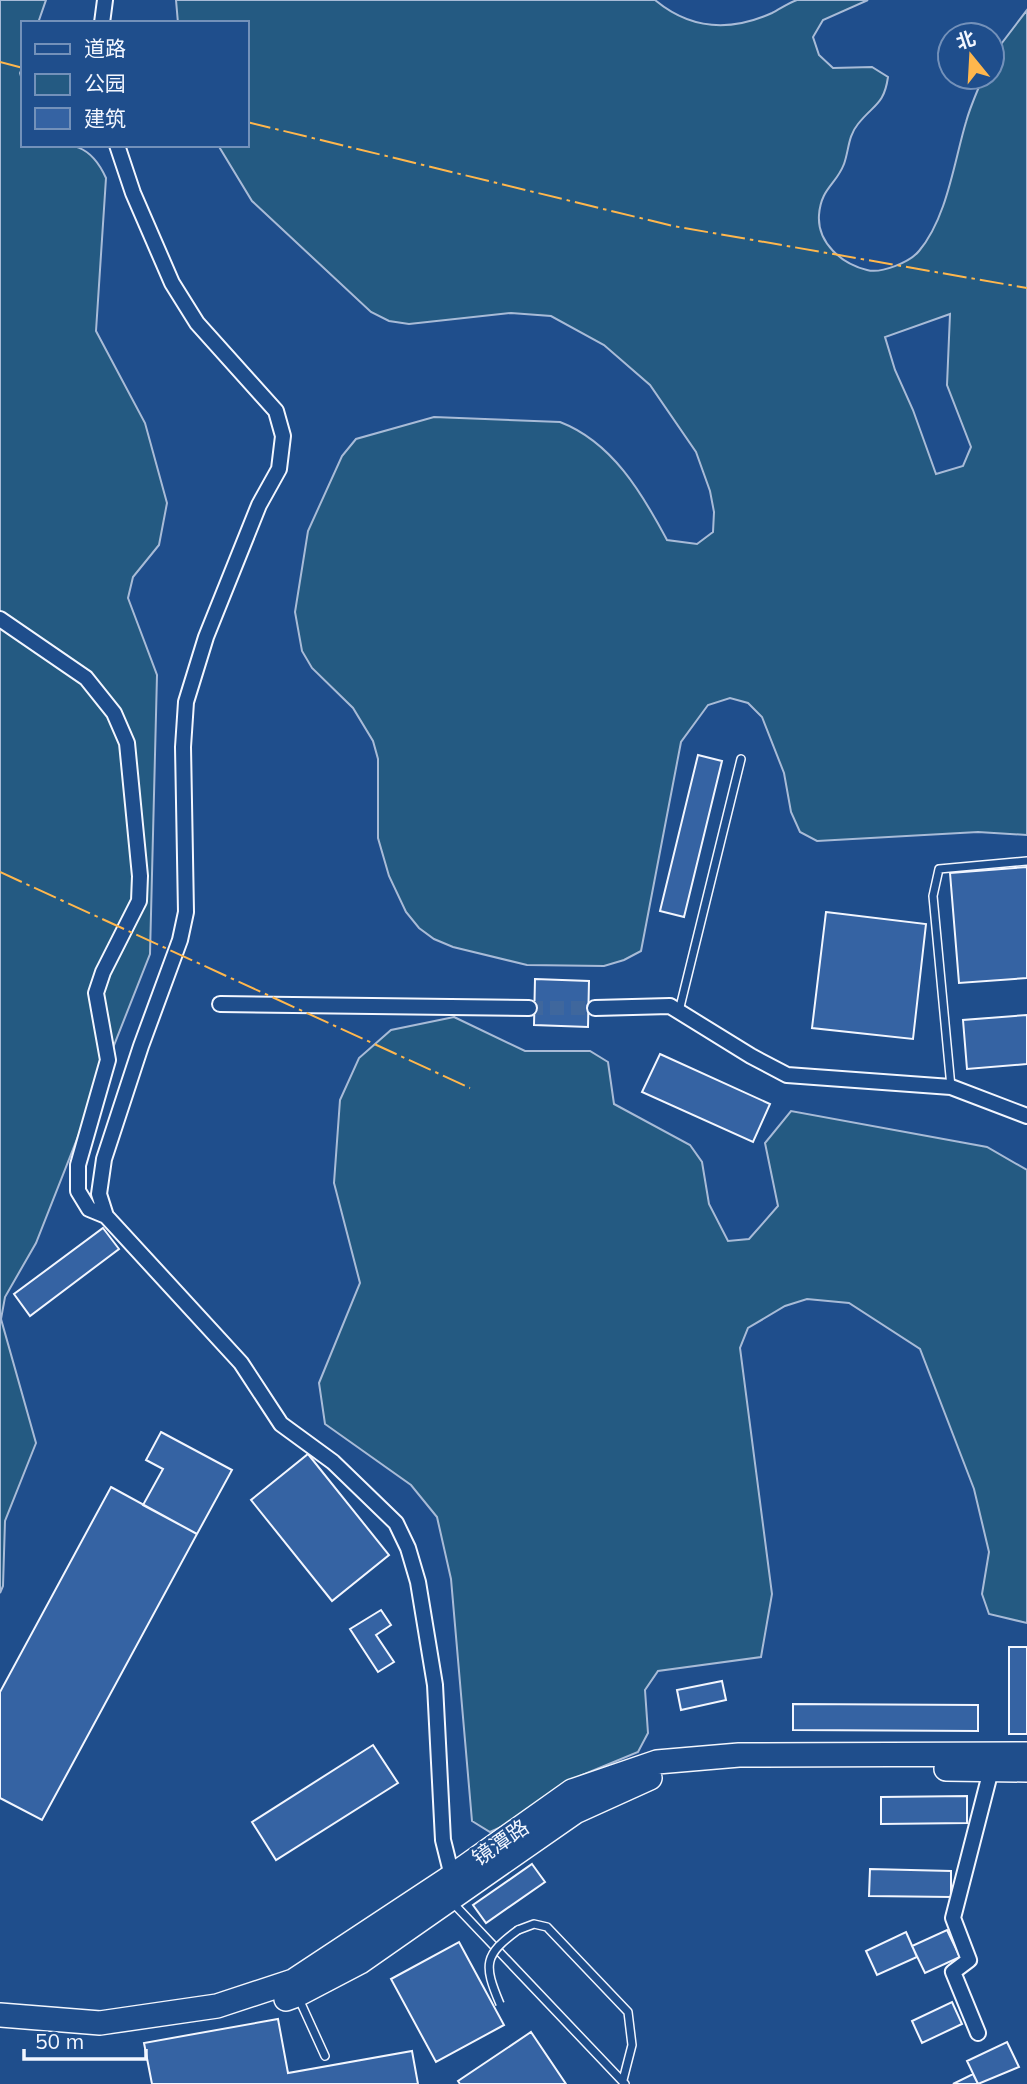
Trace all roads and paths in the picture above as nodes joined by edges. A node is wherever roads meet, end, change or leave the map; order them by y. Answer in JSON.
{"nodes":[{"id":1,"x":105,"y":0,"type":"edge"},
{"id":2,"x":102,"y":21,"type":"edge"},
{"id":3,"x":118,"y":147,"type":"edge"},
{"id":4,"x":0,"y":619,"type":"edge"},
{"id":5,"x":741,"y":759,"type":"dead end"},
{"id":6,"x":1027,"y":861,"type":"edge"},
{"id":7,"x":220,"y":1004,"type":"dead end"},
{"id":8,"x":529,"y":1008,"type":"tunnel mouth"},
{"id":9,"x":596,"y":1008,"type":"tunnel mouth"},
{"id":10,"x":679,"y":1011,"type":"junction"},
{"id":11,"x":951,"y":1087,"type":"junction"},
{"id":12,"x":1027,"y":1116,"type":"edge"},
{"id":13,"x":106,"y":1216,"type":"junction"},
{"id":14,"x":1027,"y":1754,"type":"edge"},
{"id":15,"x":991,"y":1770,"type":"junction"},
{"id":16,"x":1027,"y":1770,"type":"edge"},
{"id":17,"x":452,"y":1876,"type":"junction"},
{"id":18,"x":450,"y":1900,"type":"junction"},
{"id":19,"x":297,"y":1995,"type":"junction"},
{"id":20,"x":500,"y":2004,"type":"dead end"},
{"id":21,"x":0,"y":2015,"type":"edge"},
{"id":22,"x":0,"y":2030,"type":"edge"},
{"id":23,"x":978,"y":2033,"type":"dead end"},
{"id":24,"x":325,"y":2056,"type":"dead end"},
{"id":25,"x":624,"y":2082,"type":"edge"}],
"edges":[{"from":1,"to":2,"type":"street"},
{"from":3,"to":13,"type":"street"},
{"from":4,"to":13,"type":"street"},
{"from":5,"to":10,"type":"lane"},
{"from":6,"to":11,"type":"lane"},
{"from":7,"to":8,"type":"street"},
{"from":9,"to":10,"type":"street"},
{"from":10,"to":11,"type":"street"},
{"from":11,"to":12,"type":"street"},
{"from":13,"to":17,"type":"street"},
{"from":14,"to":17,"type":"main road","name":"镜潭路"},
{"from":15,"to":16,"type":"main road","name":"镜潭路"},
{"from":15,"to":18,"type":"main road","name":"镜潭路"},
{"from":15,"to":23,"type":"street"},
{"from":17,"to":21,"type":"main road","name":"镜潭路"},
{"from":18,"to":19,"type":"main road","name":"镜潭路"},
{"from":18,"to":25,"type":"lane"},
{"from":19,"to":22,"type":"main road","name":"镜潭路"},
{"from":19,"to":24,"type":"lane"},
{"from":20,"to":25,"type":"lane","bridge":true}]}
